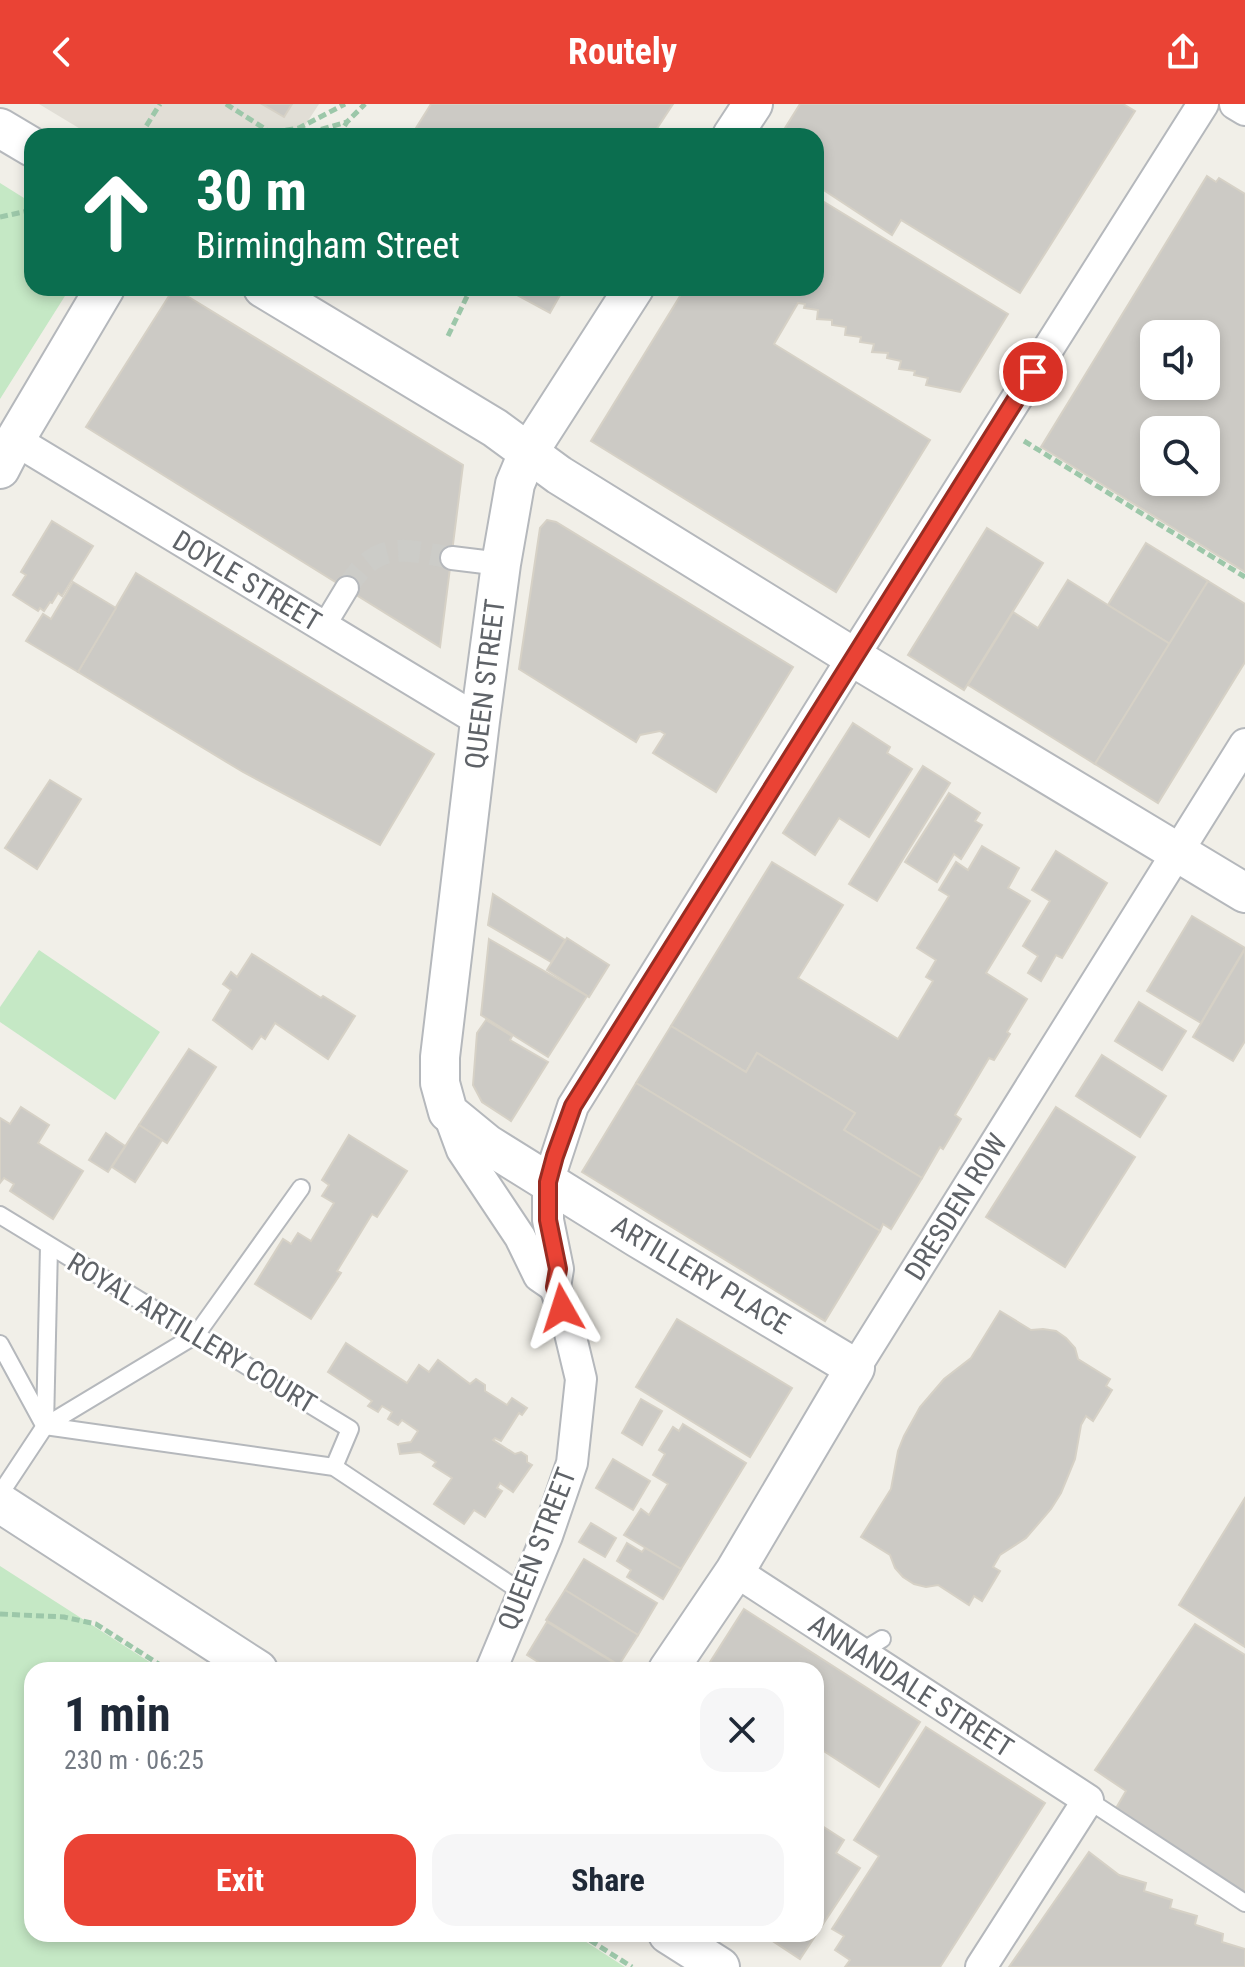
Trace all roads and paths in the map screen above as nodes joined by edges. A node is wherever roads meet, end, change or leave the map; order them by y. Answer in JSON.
{"nodes":[{"id":1,"x":160,"y":104,"type":"edge"},
{"id":2,"x":226,"y":104,"type":"edge"},
{"id":3,"x":345,"y":104,"type":"edge"},
{"id":4,"x":365,"y":104,"type":"edge"},
{"id":5,"x":753,"y":104,"type":"edge"},
{"id":6,"x":1203,"y":104,"type":"edge"},
{"id":7,"x":1235,"y":104,"type":"edge"},
{"id":8,"x":1245,"y":110,"type":"edge"},
{"id":9,"x":347,"y":122,"type":"junction"},
{"id":10,"x":0,"y":128,"type":"edge"},
{"id":11,"x":145,"y":128,"type":"edge"},
{"id":12,"x":263,"y":128,"type":"edge"},
{"id":13,"x":299,"y":128,"type":"edge"},
{"id":14,"x":326,"y":128,"type":"edge"},
{"id":15,"x":343,"y":128,"type":"edge"},
{"id":16,"x":737,"y":128,"type":"edge"},
{"id":17,"x":24,"y":142,"type":"edge"},
{"id":18,"x":24,"y":212,"type":"edge"},
{"id":19,"x":0,"y":217,"type":"edge"},
{"id":20,"x":100,"y":296,"type":"edge"},
{"id":21,"x":276,"y":296,"type":"edge"},
{"id":22,"x":467,"y":296,"type":"edge"},
{"id":23,"x":629,"y":296,"type":"edge"},
{"id":24,"x":448,"y":336,"type":"dead end"},
{"id":25,"x":999,"y":426,"type":"junction"},
{"id":26,"x":528,"y":453,"type":"junction"},
{"id":27,"x":7,"y":454,"type":"edge"},
{"id":28,"x":452,"y":558,"type":"tunnel mouth"},
{"id":29,"x":501,"y":564,"type":"junction"},
{"id":30,"x":1245,"y":577,"type":"edge"},
{"id":31,"x":347,"y":588,"type":"tunnel mouth"},
{"id":32,"x":324,"y":626,"type":"junction"},
{"id":33,"x":853,"y":657,"type":"junction"},
{"id":34,"x":480,"y":721,"type":"junction"},
{"id":35,"x":1245,"y":744,"type":"edge"},
{"id":36,"x":1177,"y":852,"type":"junction"},
{"id":37,"x":1245,"y":893,"type":"edge"},
{"id":38,"x":448,"y":1112,"type":"junction"},
{"id":39,"x":548,"y":1182,"type":"junction"},
{"id":40,"x":301,"y":1188,"type":"dead end"},
{"id":41,"x":0,"y":1215,"type":"edge"},
{"id":42,"x":49,"y":1246,"type":"junction"},
{"id":43,"x":555,"y":1287,"type":"junction"},
{"id":44,"x":196,"y":1335,"type":"junction"},
{"id":45,"x":0,"y":1344,"type":"edge"},
{"id":46,"x":855,"y":1368,"type":"junction"},
{"id":47,"x":45,"y":1426,"type":"junction"},
{"id":48,"x":334,"y":1467,"type":"junction"},
{"id":49,"x":0,"y":1494,"type":"edge"},
{"id":50,"x":0,"y":1503,"type":"edge"},
{"id":51,"x":735,"y":1571,"type":"junction"},
{"id":52,"x":523,"y":1593,"type":"junction"},
{"id":53,"x":0,"y":1614,"type":"edge"},
{"id":54,"x":155,"y":1662,"type":"edge"},
{"id":55,"x":246,"y":1662,"type":"edge"},
{"id":56,"x":494,"y":1662,"type":"edge"},
{"id":57,"x":673,"y":1662,"type":"edge"},
{"id":58,"x":1088,"y":1800,"type":"junction"},
{"id":59,"x":1245,"y":1903,"type":"edge"},
{"id":60,"x":593,"y":1942,"type":"edge"},
{"id":61,"x":681,"y":1942,"type":"edge"},
{"id":62,"x":620,"y":1959,"type":"junction"},
{"id":63,"x":622,"y":1967,"type":"edge"},
{"id":64,"x":632,"y":1967,"type":"edge"},
{"id":65,"x":720,"y":1967,"type":"edge"},
{"id":66,"x":981,"y":1967,"type":"edge"}],
"edges":[{"from":1,"to":11,"type":"path"},
{"from":2,"to":12,"type":"path"},
{"from":3,"to":13,"type":"path"},
{"from":4,"to":9,"type":"path"},
{"from":5,"to":16,"type":"street"},
{"from":6,"to":25,"type":"street","name":"QUEEN STREET"},
{"from":7,"to":8,"type":"street"},
{"from":9,"to":14,"type":"path"},
{"from":9,"to":15,"type":"path"},
{"from":10,"to":17,"type":"street"},
{"from":18,"to":19,"type":"path"},
{"from":20,"to":27,"type":"street"},
{"from":21,"to":26,"type":"street"},
{"from":22,"to":24,"type":"path"},
{"from":23,"to":26,"type":"street","name":"QUEEN STREET"},
{"from":25,"to":30,"type":"path"},
{"from":25,"to":33,"type":"street","name":"QUEEN STREET"},
{"from":26,"to":29,"type":"street","name":"QUEEN STREET"},
{"from":26,"to":33,"type":"street"},
{"from":27,"to":32,"type":"street","name":"DOYLE STREET"},
{"from":28,"to":29,"type":"street"},
{"from":29,"to":34,"type":"street","name":"QUEEN STREET"},
{"from":31,"to":32,"type":"street"},
{"from":32,"to":34,"type":"street","name":"DOYLE STREET"},
{"from":33,"to":36,"type":"street"},
{"from":33,"to":39,"type":"street","name":"QUEEN STREET"},
{"from":34,"to":38,"type":"street","name":"QUEEN STREET"},
{"from":35,"to":36,"type":"street","name":"DRESDEN ROW"},
{"from":36,"to":37,"type":"street"},
{"from":36,"to":46,"type":"street","name":"DRESDEN ROW"},
{"from":38,"to":39,"type":"street"},
{"from":38,"to":43,"type":"street","name":"QUEEN STREET"},
{"from":39,"to":43,"type":"street","name":"QUEEN STREET"},
{"from":39,"to":46,"type":"street","name":"ARTILLERY PLACE"},
{"from":40,"to":44,"type":"lane"},
{"from":41,"to":42,"type":"lane","name":"ROYAL ARTILLERY COURT"},
{"from":42,"to":44,"type":"lane","name":"ROYAL ARTILLERY COURT"},
{"from":42,"to":47,"type":"lane"},
{"from":43,"to":52,"type":"street","name":"QUEEN STREET"},
{"from":44,"to":47,"type":"lane"},
{"from":44,"to":48,"type":"lane","name":"ROYAL ARTILLERY COURT"},
{"from":45,"to":47,"type":"lane"},
{"from":46,"to":51,"type":"street","name":"DRESDEN ROW"},
{"from":47,"to":48,"type":"lane","name":"ROYAL ARTILLERY COURT"},
{"from":47,"to":49,"type":"lane"},
{"from":48,"to":52,"type":"lane","name":"ROYAL ARTILLERY COURT"},
{"from":50,"to":55,"type":"street"},
{"from":51,"to":57,"type":"street","name":"DRESDEN ROW"},
{"from":51,"to":58,"type":"street","name":"ANNANDALE STREET"},
{"from":52,"to":56,"type":"street","name":"QUEEN STREET"},
{"from":53,"to":54,"type":"path"},
{"from":58,"to":59,"type":"lane"},
{"from":58,"to":66,"type":"street"},
{"from":60,"to":62,"type":"path"},
{"from":61,"to":65,"type":"street"},
{"from":62,"to":63,"type":"path"},
{"from":62,"to":64,"type":"path"}]}
